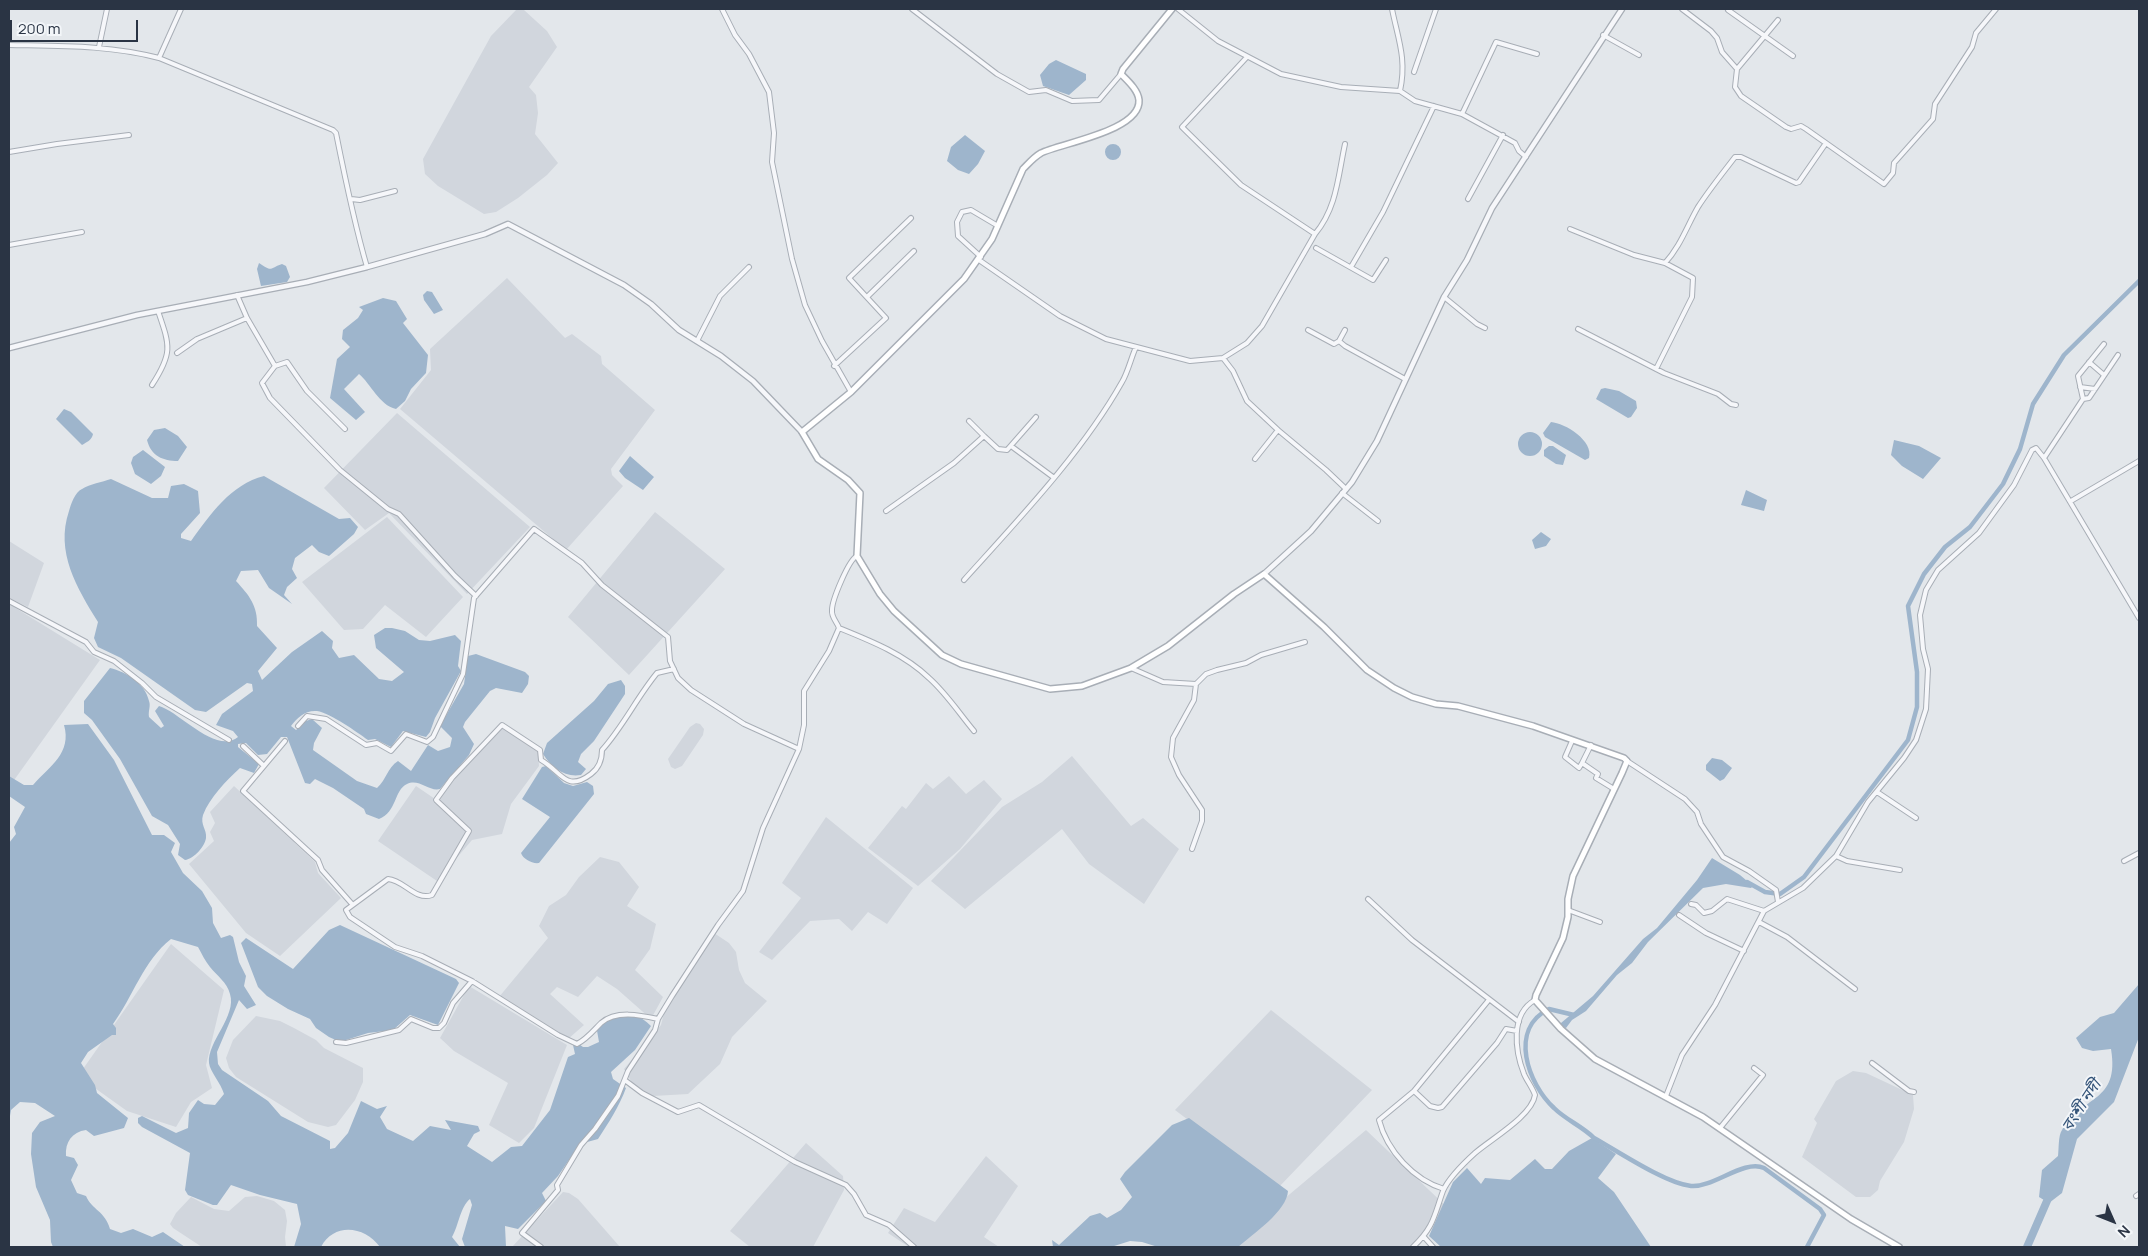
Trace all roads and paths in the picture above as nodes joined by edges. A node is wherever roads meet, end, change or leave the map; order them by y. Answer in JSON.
{"nodes":[{"id":1,"x":107,"y":9,"type":"edge"},
{"id":2,"x":182,"y":9,"type":"edge"},
{"id":3,"x":722,"y":9,"type":"edge"},
{"id":4,"x":912,"y":9,"type":"edge"},
{"id":5,"x":1172,"y":9,"type":"edge"},
{"id":6,"x":1178,"y":9,"type":"edge"},
{"id":7,"x":1392,"y":9,"type":"edge"},
{"id":8,"x":1436,"y":9,"type":"edge"},
{"id":9,"x":1622,"y":9,"type":"edge"},
{"id":10,"x":1682,"y":9,"type":"edge"},
{"id":11,"x":1996,"y":9,"type":"edge"},
{"id":12,"x":1728,"y":10,"type":"dead end"},
{"id":13,"x":1778,"y":20,"type":"dead end"},
{"id":14,"x":1603,"y":35,"type":"junction"},
{"id":15,"x":1766,"y":36,"type":"junction"},
{"id":16,"x":9,"y":45,"type":"edge"},
{"id":17,"x":99,"y":47,"type":"junction"},
{"id":18,"x":1537,"y":54,"type":"dead end"},
{"id":19,"x":1639,"y":55,"type":"dead end"},
{"id":20,"x":1793,"y":56,"type":"dead end"},
{"id":21,"x":1247,"y":57,"type":"junction"},
{"id":22,"x":159,"y":58,"type":"junction"},
{"id":23,"x":1737,"y":69,"type":"junction"},
{"id":24,"x":1414,"y":72,"type":"dead end"},
{"id":25,"x":1121,"y":74,"type":"junction"},
{"id":26,"x":1400,"y":91,"type":"junction"},
{"id":27,"x":1434,"y":106,"type":"junction"},
{"id":28,"x":1462,"y":114,"type":"junction"},
{"id":29,"x":129,"y":135,"type":"dead end"},
{"id":30,"x":1503,"y":135,"type":"junction"},
{"id":31,"x":1826,"y":143,"type":"junction"},
{"id":32,"x":1345,"y":144,"type":"dead end"},
{"id":33,"x":9,"y":152,"type":"edge"},
{"id":34,"x":1526,"y":157,"type":"junction"},
{"id":35,"x":394,"y":192,"type":"dead end"},
{"id":36,"x":1468,"y":199,"type":"dead end"},
{"id":37,"x":351,"y":200,"type":"junction"},
{"id":38,"x":911,"y":218,"type":"dead end"},
{"id":39,"x":998,"y":226,"type":"junction"},
{"id":40,"x":1570,"y":229,"type":"dead end"},
{"id":41,"x":82,"y":232,"type":"dead end"},
{"id":42,"x":1315,"y":234,"type":"junction"},
{"id":43,"x":9,"y":246,"type":"edge"},
{"id":44,"x":1316,"y":248,"type":"dead end"},
{"id":45,"x":914,"y":251,"type":"dead end"},
{"id":46,"x":980,"y":259,"type":"junction"},
{"id":47,"x":1386,"y":260,"type":"dead end"},
{"id":48,"x":1664,"y":263,"type":"junction"},
{"id":49,"x":367,"y":267,"type":"junction"},
{"id":50,"x":749,"y":267,"type":"dead end"},
{"id":51,"x":1351,"y":267,"type":"junction"},
{"id":52,"x":237,"y":296,"type":"junction"},
{"id":53,"x":867,"y":297,"type":"junction"},
{"id":54,"x":1444,"y":297,"type":"junction"},
{"id":55,"x":158,"y":311,"type":"junction"},
{"id":56,"x":246,"y":318,"type":"junction"},
{"id":57,"x":1485,"y":328,"type":"dead end"},
{"id":58,"x":1308,"y":330,"type":"dead end"},
{"id":59,"x":1344,"y":330,"type":"dead end"},
{"id":60,"x":1578,"y":330,"type":"dead end"},
{"id":61,"x":1339,"y":341,"type":"junction"},
{"id":62,"x":697,"y":342,"type":"junction"},
{"id":63,"x":2104,"y":344,"type":"dead end"},
{"id":64,"x":1136,"y":347,"type":"junction"},
{"id":65,"x":9,"y":348,"type":"edge"},
{"id":66,"x":177,"y":354,"type":"dead end"},
{"id":67,"x":2118,"y":355,"type":"dead end"},
{"id":68,"x":1223,"y":358,"type":"junction"},
{"id":69,"x":2089,"y":362,"type":"junction"},
{"id":70,"x":275,"y":366,"type":"junction"},
{"id":71,"x":834,"y":366,"type":"junction"},
{"id":72,"x":1656,"y":369,"type":"junction"},
{"id":73,"x":2104,"y":375,"type":"junction"},
{"id":74,"x":1405,"y":380,"type":"junction"},
{"id":75,"x":152,"y":385,"type":"dead end"},
{"id":76,"x":2080,"y":387,"type":"junction"},
{"id":77,"x":2096,"y":389,"type":"junction"},
{"id":78,"x":849,"y":394,"type":"junction"},
{"id":79,"x":2083,"y":399,"type":"junction"},
{"id":80,"x":1736,"y":405,"type":"dead end"},
{"id":81,"x":1036,"y":417,"type":"dead end"},
{"id":82,"x":969,"y":421,"type":"dead end"},
{"id":83,"x":345,"y":429,"type":"dead end"},
{"id":84,"x":1278,"y":430,"type":"junction"},
{"id":85,"x":802,"y":432,"type":"junction"},
{"id":86,"x":984,"y":436,"type":"junction"},
{"id":87,"x":1011,"y":446,"type":"junction"},
{"id":88,"x":2044,"y":458,"type":"junction"},
{"id":89,"x":1255,"y":459,"type":"dead end"},
{"id":90,"x":2139,"y":461,"type":"edge"},
{"id":91,"x":1053,"y":477,"type":"junction"},
{"id":92,"x":1344,"y":491,"type":"junction"},
{"id":93,"x":2071,"y":501,"type":"junction"},
{"id":94,"x":886,"y":511,"type":"dead end"},
{"id":95,"x":1378,"y":521,"type":"dead end"},
{"id":96,"x":857,"y":556,"type":"junction"},
{"id":97,"x":1264,"y":574,"type":"junction"},
{"id":98,"x":964,"y":580,"type":"dead end"},
{"id":99,"x":476,"y":596,"type":"junction"},
{"id":100,"x":9,"y":601,"type":"edge"},
{"id":101,"x":2139,"y":618,"type":"edge"},
{"id":102,"x":839,"y":628,"type":"junction"},
{"id":103,"x":1305,"y":642,"type":"dead end"},
{"id":104,"x":1131,"y":668,"type":"junction"},
{"id":105,"x":674,"y":669,"type":"junction"},
{"id":106,"x":1196,"y":684,"type":"junction"},
{"id":107,"x":298,"y":726,"type":"dead end"},
{"id":108,"x":974,"y":731,"type":"dead end"},
{"id":109,"x":229,"y":740,"type":"dead end"},
{"id":110,"x":285,"y":741,"type":"dead end"},
{"id":111,"x":1572,"y":741,"type":"junction"},
{"id":112,"x":1591,"y":745,"type":"junction"},
{"id":113,"x":243,"y":746,"type":"dead end"},
{"id":114,"x":799,"y":749,"type":"junction"},
{"id":115,"x":1627,"y":761,"type":"junction"},
{"id":116,"x":1582,"y":763,"type":"junction"},
{"id":117,"x":264,"y":766,"type":"junction"},
{"id":118,"x":1614,"y":789,"type":"junction"},
{"id":119,"x":1877,"y":792,"type":"junction"},
{"id":120,"x":1916,"y":818,"type":"dead end"},
{"id":121,"x":1192,"y":849,"type":"dead end"},
{"id":122,"x":2139,"y":853,"type":"edge"},
{"id":123,"x":1836,"y":856,"type":"junction"},
{"id":124,"x":2124,"y":862,"type":"dead end"},
{"id":125,"x":1900,"y":870,"type":"dead end"},
{"id":126,"x":1368,"y":899,"type":"dead end"},
{"id":127,"x":1778,"y":901,"type":"junction"},
{"id":128,"x":352,"y":904,"type":"junction"},
{"id":129,"x":1690,"y":904,"type":"dead end"},
{"id":130,"x":1568,"y":910,"type":"junction"},
{"id":131,"x":1764,"y":911,"type":"junction"},
{"id":132,"x":1679,"y":915,"type":"dead end"},
{"id":133,"x":1600,"y":922,"type":"dead end"},
{"id":134,"x":1759,"y":922,"type":"junction"},
{"id":135,"x":1744,"y":951,"type":"junction"},
{"id":136,"x":472,"y":980,"type":"junction"},
{"id":137,"x":1855,"y":989,"type":"dead end"},
{"id":138,"x":1488,"y":1001,"type":"junction"},
{"id":139,"x":1537,"y":1002,"type":"junction"},
{"id":140,"x":658,"y":1019,"type":"junction"},
{"id":141,"x":1519,"y":1022,"type":"junction"},
{"id":142,"x":1517,"y":1031,"type":"junction"},
{"id":143,"x":336,"y":1042,"type":"dead end"},
{"id":144,"x":1872,"y":1063,"type":"dead end"},
{"id":145,"x":1754,"y":1068,"type":"dead end"},
{"id":146,"x":626,"y":1081,"type":"junction"},
{"id":147,"x":1414,"y":1091,"type":"junction"},
{"id":148,"x":1914,"y":1092,"type":"dead end"},
{"id":149,"x":1666,"y":1096,"type":"junction"},
{"id":150,"x":1720,"y":1128,"type":"junction"},
{"id":151,"x":1444,"y":1189,"type":"junction"},
{"id":152,"x":1424,"y":1237,"type":"junction"},
{"id":153,"x":541,"y":1247,"type":"edge"},
{"id":154,"x":914,"y":1247,"type":"edge"},
{"id":155,"x":1413,"y":1247,"type":"edge"},
{"id":156,"x":1433,"y":1247,"type":"edge"},
{"id":157,"x":1899,"y":1247,"type":"edge"}],
"edges":[{"from":1,"to":17,"type":"street"},
{"from":2,"to":22,"type":"street"},
{"from":3,"to":71,"type":"street"},
{"from":4,"to":25,"type":"street"},
{"from":5,"to":25,"type":"main road"},
{"from":6,"to":21,"type":"street"},
{"from":7,"to":26,"type":"street"},
{"from":8,"to":24,"type":"street"},
{"from":9,"to":14,"type":"street"},
{"from":10,"to":23,"type":"street"},
{"from":11,"to":31,"type":"street"},
{"from":12,"to":15,"type":"street"},
{"from":13,"to":15,"type":"street"},
{"from":14,"to":19,"type":"street"},
{"from":14,"to":34,"type":"street"},
{"from":15,"to":20,"type":"street"},
{"from":15,"to":23,"type":"street"},
{"from":16,"to":17,"type":"street"},
{"from":17,"to":22,"type":"street"},
{"from":18,"to":28,"type":"street"},
{"from":21,"to":26,"type":"street"},
{"from":21,"to":42,"type":"street"},
{"from":22,"to":37,"type":"street"},
{"from":23,"to":31,"type":"street"},
{"from":25,"to":39,"type":"main road"},
{"from":26,"to":27,"type":"street"},
{"from":27,"to":28,"type":"street"},
{"from":27,"to":51,"type":"street"},
{"from":28,"to":30,"type":"street"},
{"from":29,"to":33,"type":"street"},
{"from":30,"to":34,"type":"street"},
{"from":30,"to":36,"type":"street"},
{"from":31,"to":48,"type":"street"},
{"from":32,"to":42,"type":"street"},
{"from":34,"to":54,"type":"street"},
{"from":35,"to":37,"type":"street"},
{"from":37,"to":49,"type":"street"},
{"from":38,"to":53,"type":"street"},
{"from":39,"to":46,"type":"main road"},
{"from":39,"to":46,"type":"street"},
{"from":40,"to":48,"type":"street"},
{"from":41,"to":43,"type":"street"},
{"from":42,"to":68,"type":"street"},
{"from":44,"to":51,"type":"street"},
{"from":45,"to":53,"type":"street"},
{"from":46,"to":64,"type":"street"},
{"from":46,"to":78,"type":"main road"},
{"from":47,"to":51,"type":"street"},
{"from":48,"to":72,"type":"street"},
{"from":49,"to":52,"type":"street"},
{"from":49,"to":62,"type":"street"},
{"from":50,"to":62,"type":"street"},
{"from":52,"to":55,"type":"street"},
{"from":52,"to":56,"type":"street"},
{"from":53,"to":71,"type":"street"},
{"from":54,"to":57,"type":"street"},
{"from":54,"to":74,"type":"street"},
{"from":55,"to":65,"type":"street"},
{"from":55,"to":75,"type":"street"},
{"from":56,"to":66,"type":"street"},
{"from":56,"to":70,"type":"street"},
{"from":58,"to":61,"type":"street"},
{"from":59,"to":61,"type":"street"},
{"from":60,"to":72,"type":"street"},
{"from":61,"to":74,"type":"street"},
{"from":62,"to":85,"type":"street"},
{"from":63,"to":69,"type":"street"},
{"from":64,"to":68,"type":"street"},
{"from":64,"to":91,"type":"street"},
{"from":67,"to":73,"type":"street"},
{"from":68,"to":84,"type":"street"},
{"from":69,"to":73,"type":"street"},
{"from":69,"to":76,"type":"street"},
{"from":70,"to":83,"type":"street"},
{"from":70,"to":99,"type":"street"},
{"from":71,"to":78,"type":"street"},
{"from":72,"to":80,"type":"street"},
{"from":73,"to":77,"type":"street"},
{"from":74,"to":92,"type":"street"},
{"from":76,"to":77,"type":"street"},
{"from":76,"to":79,"type":"street"},
{"from":77,"to":79,"type":"street"},
{"from":78,"to":85,"type":"main road"},
{"from":79,"to":88,"type":"street"},
{"from":81,"to":87,"type":"street"},
{"from":82,"to":86,"type":"street"},
{"from":84,"to":89,"type":"street"},
{"from":84,"to":92,"type":"street"},
{"from":85,"to":96,"type":"main road"},
{"from":86,"to":87,"type":"street"},
{"from":86,"to":94,"type":"street"},
{"from":87,"to":91,"type":"street"},
{"from":88,"to":93,"type":"street"},
{"from":88,"to":119,"type":"street"},
{"from":90,"to":93,"type":"street"},
{"from":91,"to":98,"type":"street"},
{"from":92,"to":95,"type":"street"},
{"from":92,"to":97,"type":"street"},
{"from":93,"to":101,"type":"street"},
{"from":96,"to":102,"type":"street"},
{"from":96,"to":104,"type":"main road"},
{"from":97,"to":104,"type":"main road"},
{"from":97,"to":111,"type":"main road"},
{"from":99,"to":105,"type":"street"},
{"from":99,"to":107,"type":"street"},
{"from":100,"to":109,"type":"street"},
{"from":102,"to":108,"type":"street"},
{"from":102,"to":114,"type":"street"},
{"from":103,"to":106,"type":"street"},
{"from":104,"to":106,"type":"street"},
{"from":105,"to":114,"type":"street"},
{"from":105,"to":128,"type":"street"},
{"from":106,"to":121,"type":"street"},
{"from":110,"to":117,"type":"street"},
{"from":111,"to":112,"type":"main road"},
{"from":111,"to":116,"type":"street"},
{"from":112,"to":115,"type":"main road"},
{"from":112,"to":116,"type":"street"},
{"from":113,"to":117,"type":"street"},
{"from":114,"to":140,"type":"street"},
{"from":115,"to":118,"type":"main road"},
{"from":115,"to":127,"type":"street"},
{"from":116,"to":118,"type":"street"},
{"from":117,"to":128,"type":"street"},
{"from":118,"to":130,"type":"main road"},
{"from":119,"to":120,"type":"street"},
{"from":119,"to":123,"type":"street"},
{"from":122,"to":124,"type":"street"},
{"from":123,"to":125,"type":"street"},
{"from":123,"to":127,"type":"street"},
{"from":126,"to":138,"type":"street"},
{"from":127,"to":131,"type":"street"},
{"from":128,"to":136,"type":"street"},
{"from":129,"to":131,"type":"street"},
{"from":130,"to":133,"type":"street"},
{"from":130,"to":139,"type":"main road"},
{"from":131,"to":134,"type":"street"},
{"from":132,"to":135,"type":"street"},
{"from":134,"to":135,"type":"street"},
{"from":134,"to":137,"type":"street"},
{"from":135,"to":149,"type":"street"},
{"from":136,"to":140,"type":"street"},
{"from":136,"to":143,"type":"street"},
{"from":138,"to":141,"type":"street"},
{"from":138,"to":147,"type":"street"},
{"from":139,"to":141,"type":"street"},
{"from":139,"to":149,"type":"main road"},
{"from":140,"to":146,"type":"street"},
{"from":141,"to":142,"type":"street"},
{"from":142,"to":147,"type":"street"},
{"from":142,"to":151,"type":"street"},
{"from":144,"to":148,"type":"street"},
{"from":145,"to":150,"type":"street"},
{"from":146,"to":153,"type":"street"},
{"from":146,"to":154,"type":"street"},
{"from":147,"to":151,"type":"street"},
{"from":149,"to":150,"type":"main road"},
{"from":150,"to":157,"type":"main road"},
{"from":151,"to":152,"type":"street"},
{"from":152,"to":155,"type":"street"},
{"from":152,"to":156,"type":"street"}]}
